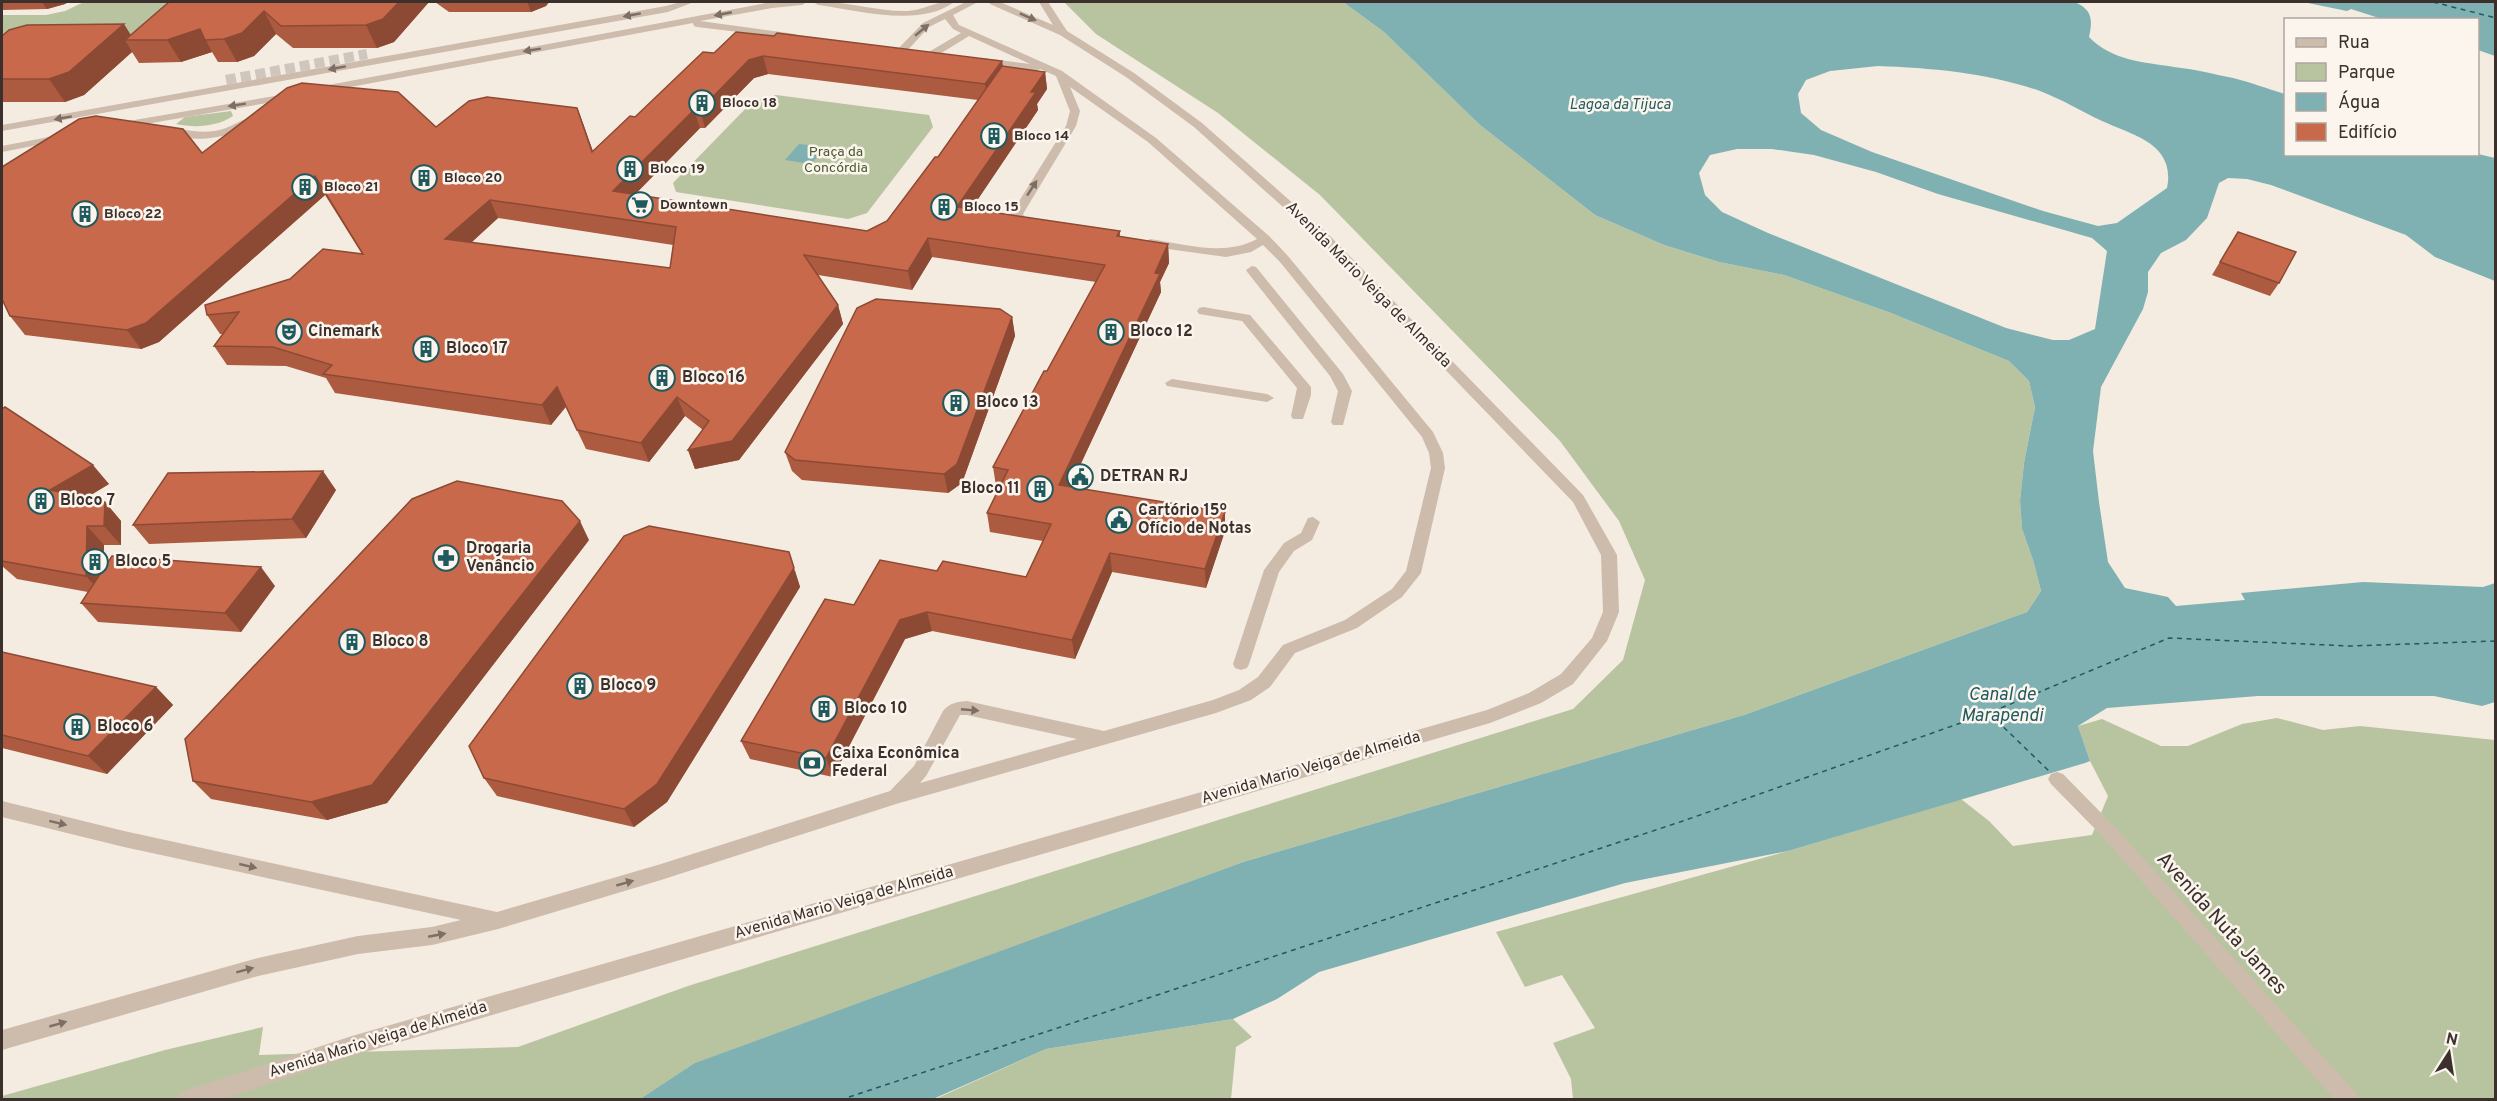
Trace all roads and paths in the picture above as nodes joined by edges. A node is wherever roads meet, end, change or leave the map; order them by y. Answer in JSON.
{"nodes":[{"id":1,"x":689,"y":2,"type":"edge"},
{"id":2,"x":802,"y":2,"type":"edge"},
{"id":3,"x":818,"y":2,"type":"edge"},
{"id":4,"x":973,"y":2,"type":"edge"},
{"id":5,"x":993,"y":2,"type":"edge"},
{"id":6,"x":1044,"y":2,"type":"edge"},
{"id":7,"x":948,"y":8,"type":"edge"},
{"id":8,"x":685,"y":22,"type":"junction"},
{"id":9,"x":1063,"y":33,"type":"junction"},
{"id":10,"x":966,"y":34,"type":"junction"},
{"id":11,"x":806,"y":39,"type":"edge"},
{"id":12,"x":474,"y":44,"type":"junction"},
{"id":13,"x":889,"y":50,"type":"edge"},
{"id":14,"x":916,"y":53,"type":"junction"},
{"id":15,"x":367,"y":54,"type":"tunnel mouth"},
{"id":16,"x":953,"y":58,"type":"edge"},
{"id":17,"x":974,"y":60,"type":"edge"},
{"id":18,"x":1056,"y":73,"type":"junction"},
{"id":19,"x":226,"y":80,"type":"tunnel mouth"},
{"id":20,"x":286,"y":97,"type":"junction"},
{"id":21,"x":102,"y":110,"type":"junction"},
{"id":22,"x":145,"y":120,"type":"junction"},
{"id":23,"x":105,"y":128,"type":"edge"},
{"id":24,"x":2,"y":129,"type":"edge"},
{"id":25,"x":2,"y":149,"type":"edge"},
{"id":26,"x":27,"y":157,"type":"edge"},
{"id":27,"x":1047,"y":229,"type":"edge"},
{"id":28,"x":1265,"y":239,"type":"junction"},
{"id":29,"x":1136,"y":241,"type":"edge"},
{"id":30,"x":1252,"y":270,"type":"dead end"},
{"id":31,"x":1203,"y":311,"type":"dead end"},
{"id":32,"x":1172,"y":383,"type":"dead end"},
{"id":33,"x":1267,"y":398,"type":"dead end"},
{"id":34,"x":1298,"y":416,"type":"dead end"},
{"id":35,"x":1338,"y":422,"type":"dead end"},
{"id":36,"x":1313,"y":522,"type":"dead end"},
{"id":37,"x":1241,"y":664,"type":"dead end"},
{"id":38,"x":1104,"y":737,"type":"junction"},
{"id":39,"x":2057,"y":779,"type":"dead end"},
{"id":40,"x":896,"y":796,"type":"junction"},
{"id":41,"x":2,"y":809,"type":"edge"},
{"id":42,"x":498,"y":920,"type":"junction"},
{"id":43,"x":2,"y":1040,"type":"edge"},
{"id":44,"x":187,"y":1100,"type":"edge"},
{"id":45,"x":2349,"y":1100,"type":"edge"}],
"edges":[{"from":1,"to":12,"type":"street","one_way":true},
{"from":2,"to":8,"type":"street","one_way":true},
{"from":3,"to":7,"type":"street"},
{"from":4,"to":7,"type":"street"},
{"from":5,"to":9,"type":"street","name":"Avenida Mario Veiga de Almeida","one_way":true},
{"from":6,"to":9,"type":"street","name":"Avenida Mario Veiga de Almeida"},
{"from":7,"to":10,"type":"street"},
{"from":14,"to":7,"type":"street","one_way":true},
{"from":8,"to":11,"type":"street"},
{"from":8,"to":20,"type":"street","one_way":true},
{"from":9,"to":44,"type":"street","name":"Avenida Mario Veiga de Almeida"},
{"from":10,"to":14,"type":"street"},
{"from":10,"to":18,"type":"street"},
{"from":12,"to":15,"type":"street"},
{"from":12,"to":21,"type":"street","one_way":true},
{"from":13,"to":14,"type":"street"},
{"from":14,"to":16,"type":"street"},
{"from":17,"to":18,"type":"street"},
{"from":27,"to":18,"type":"street","one_way":true},
{"from":18,"to":28,"type":"street"},
{"from":19,"to":21,"type":"street"},
{"from":20,"to":22,"type":"street","one_way":true},
{"from":20,"to":22,"type":"street"},
{"from":21,"to":24,"type":"street","one_way":true},
{"from":22,"to":23,"type":"street"},
{"from":25,"to":26,"type":"street"},
{"from":28,"to":29,"type":"street"},
{"from":28,"to":38,"type":"street"},
{"from":30,"to":35,"type":"street"},
{"from":31,"to":34,"type":"street"},
{"from":32,"to":33,"type":"street"},
{"from":36,"to":37,"type":"street"},
{"from":38,"to":40,"type":"street"},
{"from":40,"to":38,"type":"street","one_way":true},
{"from":39,"to":45,"type":"street","name":"Avenida Nuta James"},
{"from":42,"to":40,"type":"street","one_way":true},
{"from":41,"to":42,"type":"street","one_way":true},
{"from":43,"to":42,"type":"street","one_way":true}]}
